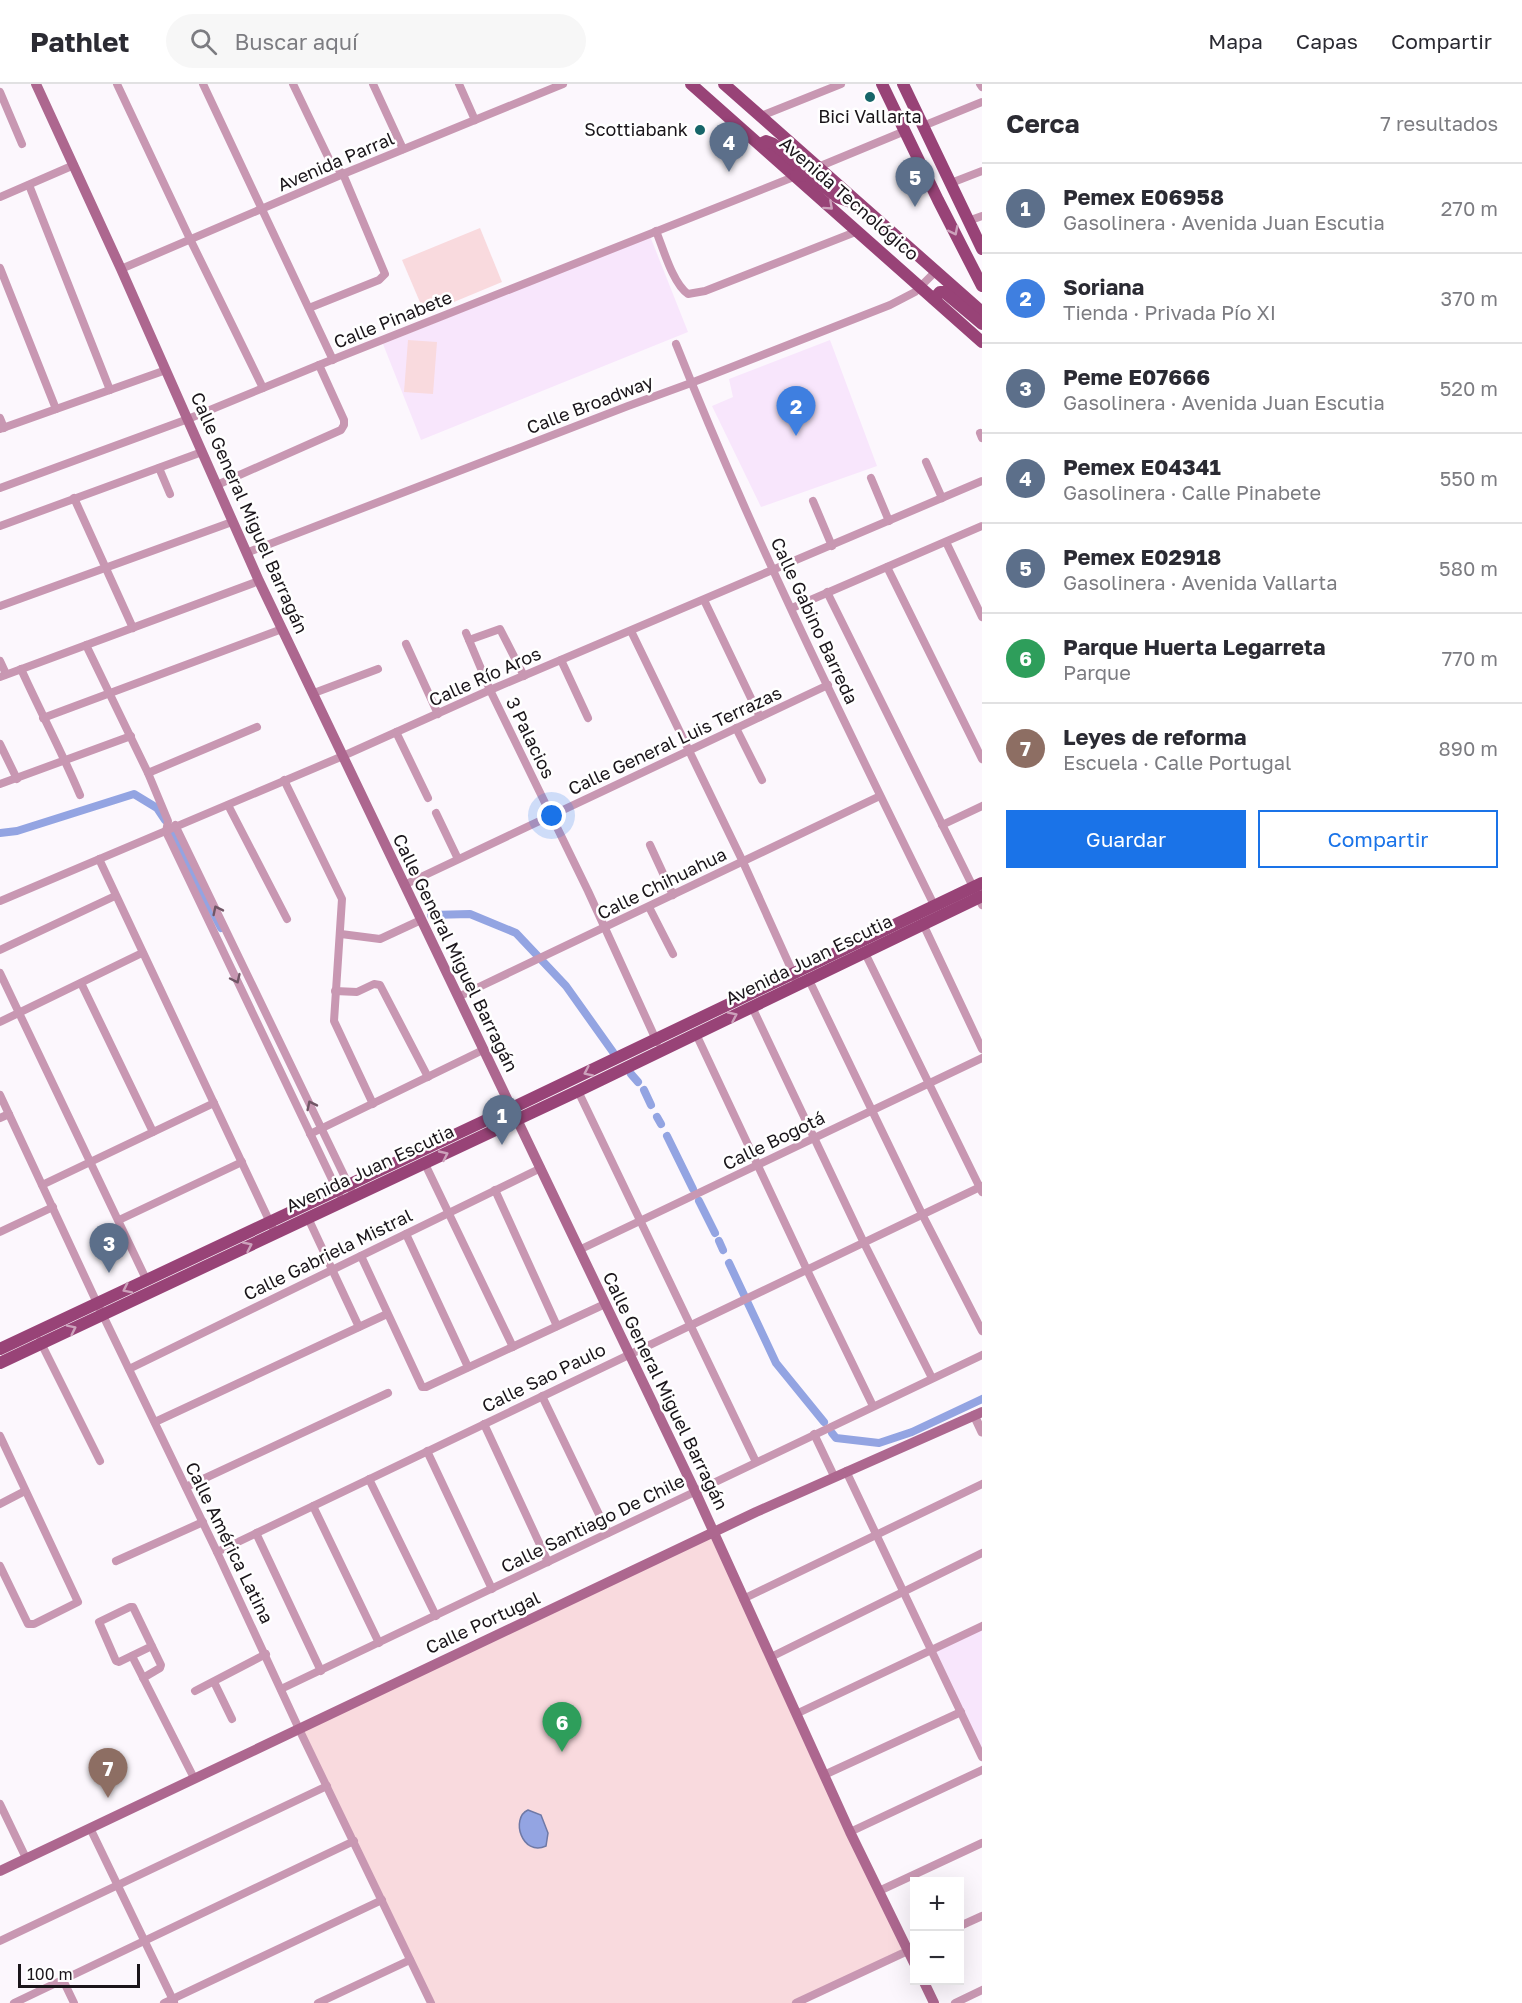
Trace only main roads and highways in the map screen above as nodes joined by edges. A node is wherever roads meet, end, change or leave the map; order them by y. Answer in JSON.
{"nodes":[{"id":1,"x":36,"y":84,"type":"edge"},
{"id":2,"x":691,"y":84,"type":"edge"},
{"id":3,"x":724,"y":84,"type":"edge"},
{"id":4,"x":882,"y":84,"type":"edge"},
{"id":5,"x":903,"y":84,"type":"edge"},
{"id":6,"x":760,"y":144,"type":"junction"},
{"id":7,"x":818,"y":167,"type":"junction"},
{"id":8,"x":796,"y":176,"type":"junction"},
{"id":9,"x":858,"y":202,"type":"junction"},
{"id":10,"x":982,"y":249,"type":"edge"},
{"id":11,"x":982,"y":286,"type":"edge"},
{"id":12,"x":934,"y":298,"type":"junction"},
{"id":13,"x":982,"y":312,"type":"edge"},
{"id":14,"x":982,"y":324,"type":"edge"},
{"id":15,"x":982,"y":342,"type":"edge"},
{"id":16,"x":980,"y":894,"type":"edge"},
{"id":17,"x":801,"y":977,"type":"junction"},
{"id":18,"x":659,"y":1045,"type":"junction"},
{"id":19,"x":617,"y":1065,"type":"junction"},
{"id":20,"x":515,"y":1114,"type":"junction"},
{"id":21,"x":345,"y":1193,"type":"junction"},
{"id":22,"x":272,"y":1228,"type":"junction"},
{"id":23,"x":100,"y":1309,"type":"junction"},
{"id":24,"x":0,"y":1349,"type":"edge"},
{"id":25,"x":0,"y":1363,"type":"edge"},
{"id":26,"x":978,"y":1414,"type":"edge"},
{"id":27,"x":714,"y":1532,"type":"junction"},
{"id":28,"x":0,"y":1870,"type":"edge"},
{"id":29,"x":910,"y":1945,"type":"edge"},
{"id":30,"x":925,"y":1985,"type":"edge"},
{"id":31,"x":934,"y":2003,"type":"edge"}],
"edges":[{"from":1,"to":20,"type":"main road","name":"Calle General Miguel Barragán"},
{"from":2,"to":6,"type":"main road","name":"Avenida Tecnológico"},
{"from":3,"to":7,"type":"main road","name":"Avenida Tecnológico"},
{"from":4,"to":11,"type":"main road","one_way":true},
{"from":5,"to":10,"type":"main road"},
{"from":6,"to":7,"type":"main road"},
{"from":6,"to":8,"type":"main road","name":"Avenida Tecnológico"},
{"from":7,"to":9,"type":"main road","name":"Avenida Tecnológico"},
{"from":8,"to":9,"type":"main road"},
{"from":8,"to":12,"type":"main road","name":"Avenida Tecnológico","one_way":true},
{"from":9,"to":13,"type":"main road","name":"Avenida Tecnológico"},
{"from":12,"to":14,"type":"main road"},
{"from":12,"to":15,"type":"main road","name":"Avenida Tecnológico"},
{"from":16,"to":17,"type":"main road","name":"Avenida Juan Escutia"},
{"from":16,"to":17,"type":"main road","name":"Avenida Juan Escutia"},
{"from":17,"to":18,"type":"main road","name":"Avenida Juan Escutia"},
{"from":18,"to":17,"type":"main road","name":"Avenida Juan Escutia","one_way":true},
{"from":18,"to":19,"type":"main road","name":"Avenida Juan Escutia"},
{"from":19,"to":20,"type":"main road","name":"Avenida Juan Escutia","one_way":true},
{"from":19,"to":20,"type":"main road","name":"Avenida Juan Escutia"},
{"from":20,"to":21,"type":"main road","name":"Avenida Juan Escutia"},
{"from":21,"to":20,"type":"main road","name":"Avenida Juan Escutia","one_way":true},
{"from":20,"to":27,"type":"main road","name":"Calle General Miguel Barragán"},
{"from":21,"to":22,"type":"main road","name":"Avenida Juan Escutia"},
{"from":21,"to":22,"type":"main road","name":"Avenida Juan Escutia"},
{"from":23,"to":22,"type":"main road","name":"Avenida Juan Escutia","one_way":true},
{"from":22,"to":23,"type":"main road","name":"Avenida Juan Escutia","one_way":true},
{"from":23,"to":24,"type":"main road","name":"Avenida Juan Escutia"},
{"from":25,"to":23,"type":"main road","name":"Avenida Juan Escutia","one_way":true},
{"from":26,"to":27,"type":"main road","name":"Calle Portugal"},
{"from":27,"to":28,"type":"main road","name":"Calle Portugal"},
{"from":27,"to":29,"type":"main road","name":"Calle General Miguel Barragán"},
{"from":30,"to":31,"type":"main road"}]}
